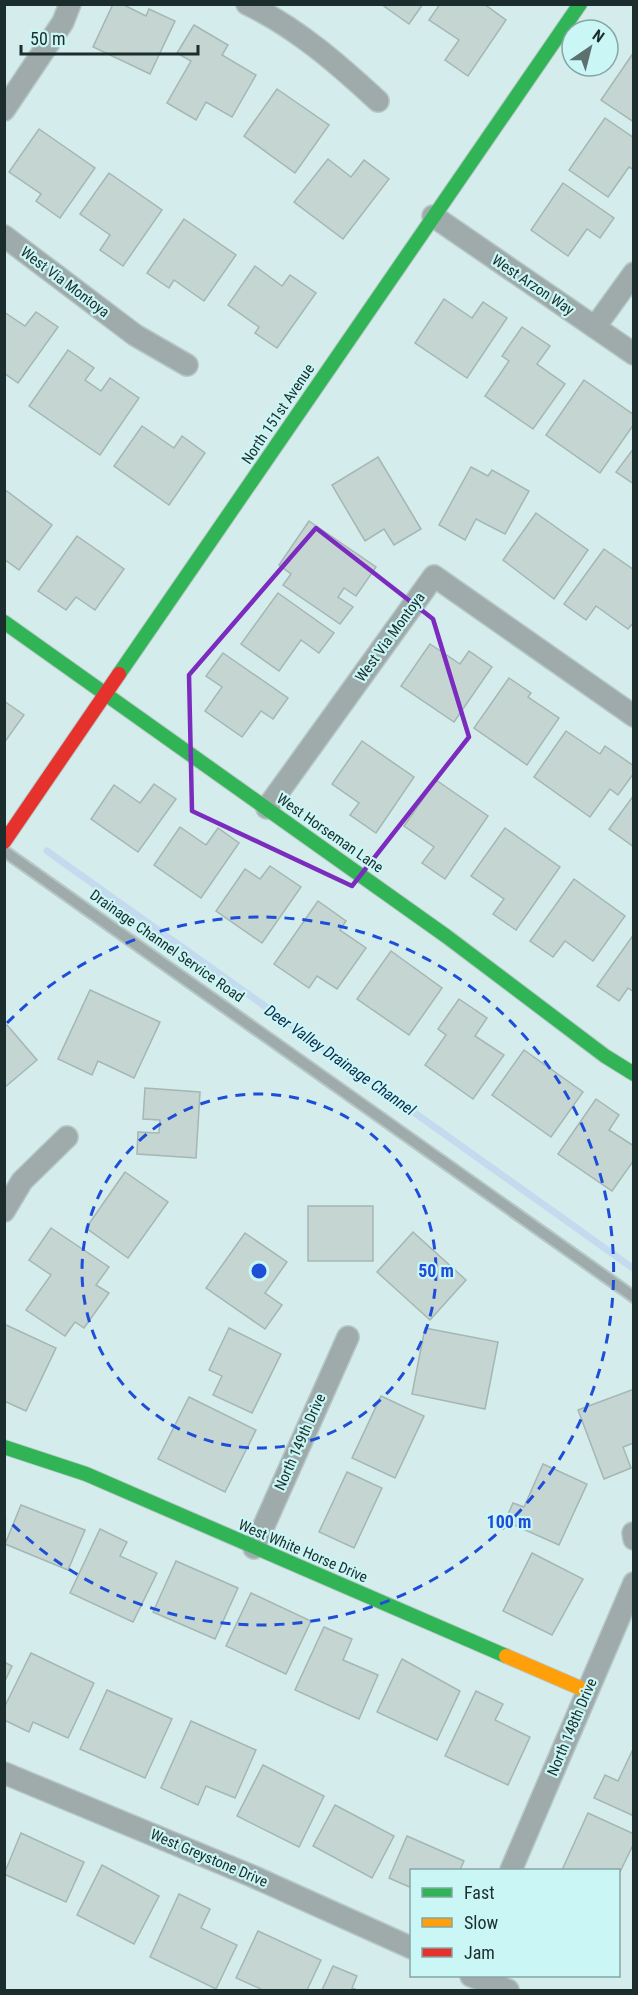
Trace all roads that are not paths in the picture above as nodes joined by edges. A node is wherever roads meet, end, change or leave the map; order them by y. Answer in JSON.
{"nodes":[{"id":1,"x":70,"y":4,"type":"edge"},
{"id":2,"x":247,"y":4,"type":"edge"},
{"id":3,"x":580,"y":4,"type":"edge"},
{"id":4,"x":378,"y":101,"type":"dead end"},
{"id":5,"x":4,"y":110,"type":"edge"},
{"id":6,"x":433,"y":216,"type":"junction"},
{"id":7,"x":4,"y":236,"type":"edge"},
{"id":8,"x":633,"y":273,"type":"edge"},
{"id":9,"x":595,"y":327,"type":"junction"},
{"id":10,"x":633,"y":354,"type":"edge"},
{"id":11,"x":187,"y":365,"type":"dead end"},
{"id":12,"x":4,"y":622,"type":"edge"},
{"id":13,"x":106,"y":695,"type":"junction"},
{"id":14,"x":633,"y":716,"type":"edge"},
{"id":15,"x":267,"y":808,"type":"junction"},
{"id":16,"x":4,"y":842,"type":"edge"},
{"id":17,"x":4,"y":851,"type":"edge"},
{"id":18,"x":633,"y":1074,"type":"edge"},
{"id":19,"x":67,"y":1137,"type":"dead end"},
{"id":20,"x":4,"y":1211,"type":"edge"},
{"id":21,"x":633,"y":1297,"type":"edge"},
{"id":22,"x":348,"y":1337,"type":"dead end"},
{"id":23,"x":4,"y":1447,"type":"edge"},
{"id":24,"x":633,"y":1533,"type":"edge"},
{"id":25,"x":633,"y":1539,"type":"edge"},
{"id":26,"x":254,"y":1548,"type":"junction"},
{"id":27,"x":633,"y":1583,"type":"edge"},
{"id":28,"x":587,"y":1690,"type":"junction"},
{"id":29,"x":4,"y":1773,"type":"edge"},
{"id":30,"x":511,"y":1869,"type":"edge"},
{"id":31,"x":410,"y":1948,"type":"edge"},
{"id":32,"x":474,"y":1977,"type":"edge"},
{"id":33,"x":508,"y":1990,"type":"edge"}],
"edges":[{"from":1,"to":5,"type":"street"},
{"from":2,"to":4,"type":"street"},
{"from":3,"to":6,"type":"street","name":"North 151st Avenue"},
{"from":6,"to":9,"type":"street","name":"West Arzon Way"},
{"from":6,"to":13,"type":"street","name":"North 151st Avenue"},
{"from":7,"to":11,"type":"street","name":"West Via Montoya"},
{"from":8,"to":9,"type":"street"},
{"from":9,"to":10,"type":"street","name":"West Arzon Way"},
{"from":12,"to":13,"type":"street","name":"West Horseman Lane"},
{"from":13,"to":15,"type":"street","name":"West Horseman Lane"},
{"from":13,"to":16,"type":"street","name":"North 151st Avenue"},
{"from":14,"to":15,"type":"street","name":"West Via Montoya"},
{"from":15,"to":18,"type":"street","name":"West Horseman Lane"},
{"from":17,"to":21,"type":"lane","name":"Drainage Channel Service Road"},
{"from":19,"to":20,"type":"street"},
{"from":22,"to":26,"type":"street","name":"North 149th Drive"},
{"from":23,"to":26,"type":"street","name":"West White Horse Drive"},
{"from":24,"to":25,"type":"street"},
{"from":26,"to":28,"type":"street","name":"West White Horse Drive"},
{"from":27,"to":28,"type":"street","name":"North 148th Drive"},
{"from":28,"to":30,"type":"street","name":"North 148th Drive"},
{"from":29,"to":31,"type":"street","name":"West Greystone Drive"},
{"from":32,"to":33,"type":"street"}]}
